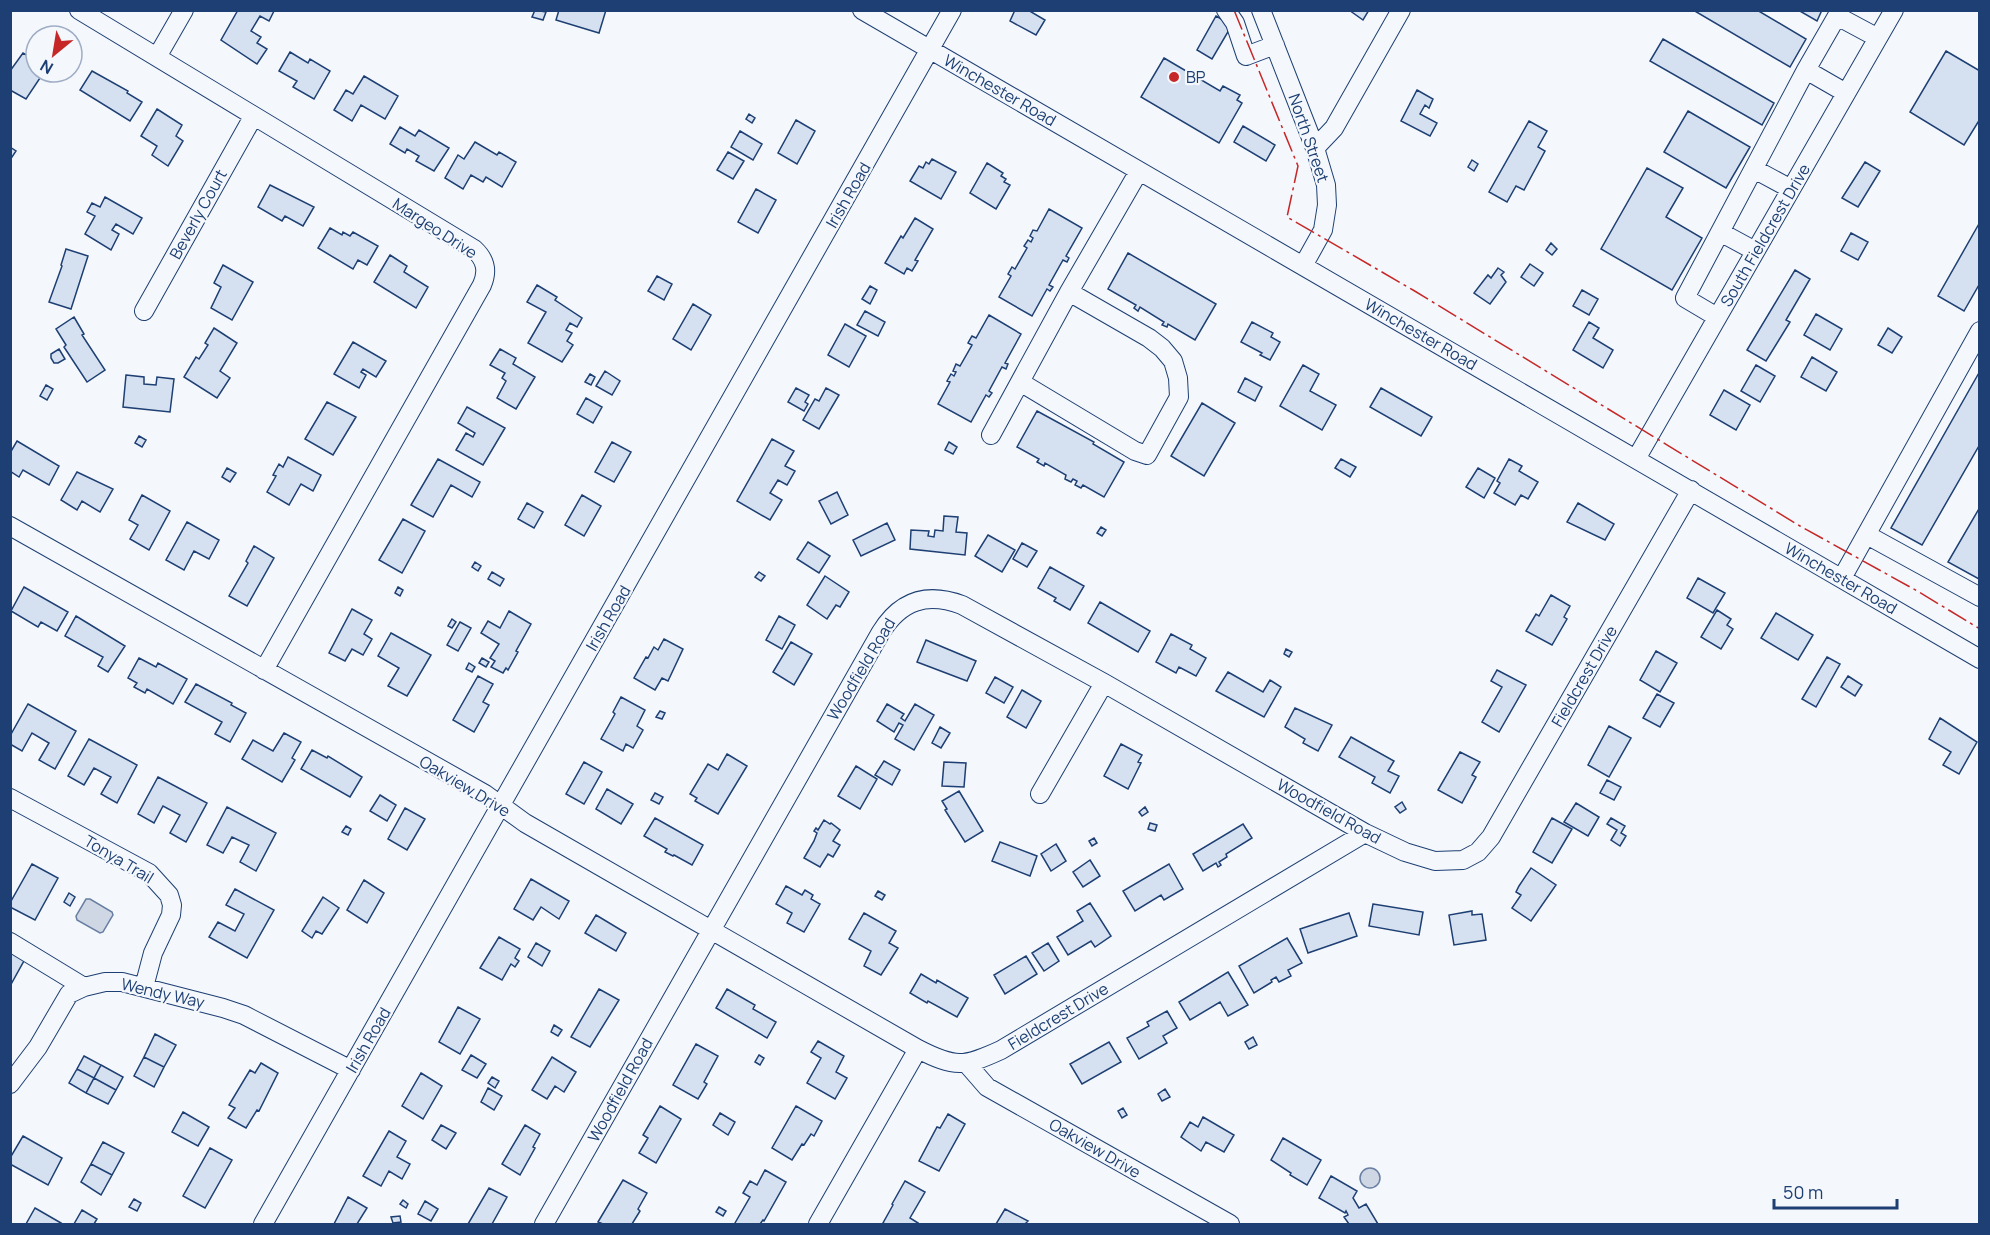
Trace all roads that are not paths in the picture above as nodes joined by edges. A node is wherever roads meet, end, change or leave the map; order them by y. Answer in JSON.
{"nodes":[{"id":1,"x":79,"y":10,"type":"edge"},
{"id":2,"x":184,"y":10,"type":"edge"},
{"id":3,"x":862,"y":10,"type":"edge"},
{"id":4,"x":952,"y":10,"type":"edge"},
{"id":5,"x":1226,"y":10,"type":"edge"},
{"id":6,"x":1261,"y":10,"type":"edge"},
{"id":7,"x":1401,"y":10,"type":"edge"},
{"id":8,"x":1894,"y":10,"type":"edge"},
{"id":9,"x":1878,"y":38,"type":"junction"},
{"id":10,"x":1275,"y":45,"type":"junction"},
{"id":11,"x":930,"y":49,"type":"junction"},
{"id":12,"x":157,"y":57,"type":"junction"},
{"id":13,"x":1806,"y":70,"type":"junction"},
{"id":14,"x":1846,"y":93,"type":"junction"},
{"id":15,"x":253,"y":117,"type":"junction"},
{"id":16,"x":1315,"y":147,"type":"junction"},
{"id":17,"x":1754,"y":169,"type":"junction"},
{"id":18,"x":1139,"y":171,"type":"junction"},
{"id":19,"x":1791,"y":189,"type":"junction"},
{"id":20,"x":1720,"y":232,"type":"junction"},
{"id":21,"x":1755,"y":251,"type":"junction"},
{"id":22,"x":1303,"y":266,"type":"junction"},
{"id":23,"x":1070,"y":292,"type":"junction"},
{"id":24,"x":144,"y":310,"type":"dead end"},
{"id":25,"x":1717,"y":317,"type":"junction"},
{"id":26,"x":1980,"y":331,"type":"edge"},
{"id":27,"x":1020,"y":382,"type":"junction"},
{"id":28,"x":991,"y":435,"type":"dead end"},
{"id":29,"x":1636,"y":459,"type":"junction"},
{"id":30,"x":1691,"y":490,"type":"junction"},
{"id":31,"x":10,"y":526,"type":"edge"},
{"id":32,"x":1867,"y":535,"type":"junction"},
{"id":33,"x":1842,"y":579,"type":"junction"},
{"id":34,"x":1980,"y":597,"type":"edge"},
{"id":35,"x":1980,"y":659,"type":"edge"},
{"id":36,"x":264,"y":670,"type":"junction"},
{"id":37,"x":1104,"y":683,"type":"junction"},
{"id":38,"x":1040,"y":794,"type":"dead end"},
{"id":39,"x":10,"y":798,"type":"edge"},
{"id":40,"x":500,"y":806,"type":"junction"},
{"id":41,"x":1365,"y":833,"type":"junction"},
{"id":42,"x":1470,"y":856,"type":"joint"},
{"id":43,"x":710,"y":931,"type":"junction"},
{"id":44,"x":10,"y":942,"type":"edge"},
{"id":45,"x":84,"y":987,"type":"junction"},
{"id":46,"x":144,"y":987,"type":"junction"},
{"id":47,"x":918,"y":1049,"type":"junction"},
{"id":48,"x":967,"y":1064,"type":"junction"},
{"id":49,"x":351,"y":1070,"type":"junction"},
{"id":50,"x":10,"y":1084,"type":"edge"},
{"id":51,"x":263,"y":1224,"type":"edge"},
{"id":52,"x":544,"y":1224,"type":"edge"},
{"id":53,"x":818,"y":1224,"type":"edge"},
{"id":54,"x":1230,"y":1224,"type":"edge"}],
"edges":[{"from":1,"to":12,"type":"street","name":"Margeo Drive"},
{"from":2,"to":12,"type":"street"},
{"from":3,"to":11,"type":"street","name":"Winchester Road"},
{"from":4,"to":11,"type":"street","name":"Irish Road"},
{"from":5,"to":10,"type":"street"},
{"from":6,"to":10,"type":"street","name":"North Street"},
{"from":7,"to":16,"type":"street"},
{"from":8,"to":9,"type":"street","name":"South Fieldcrest Drive"},
{"from":9,"to":13,"type":"street"},
{"from":9,"to":14,"type":"street","name":"South Fieldcrest Drive"},
{"from":10,"to":16,"type":"street","name":"North Street"},
{"from":11,"to":18,"type":"street","name":"Winchester Road"},
{"from":11,"to":40,"type":"street","name":"Irish Road"},
{"from":12,"to":15,"type":"street","name":"Margeo Drive"},
{"from":13,"to":14,"type":"street"},
{"from":13,"to":17,"type":"street"},
{"from":14,"to":19,"type":"street","name":"South Fieldcrest Drive"},
{"from":15,"to":24,"type":"street","name":"Beverly Court"},
{"from":15,"to":36,"type":"street","name":"Margeo Drive"},
{"from":16,"to":22,"type":"street","name":"North Street"},
{"from":17,"to":19,"type":"street"},
{"from":17,"to":20,"type":"street"},
{"from":18,"to":22,"type":"street","name":"Winchester Road"},
{"from":18,"to":23,"type":"street"},
{"from":19,"to":21,"type":"street","name":"South Fieldcrest Drive"},
{"from":20,"to":21,"type":"street"},
{"from":20,"to":25,"type":"street"},
{"from":21,"to":25,"type":"street","name":"South Fieldcrest Drive"},
{"from":22,"to":29,"type":"street","name":"Winchester Road"},
{"from":23,"to":27,"type":"street"},
{"from":23,"to":27,"type":"street"},
{"from":25,"to":29,"type":"street","name":"South Fieldcrest Drive"},
{"from":26,"to":32,"type":"street"},
{"from":27,"to":28,"type":"street"},
{"from":29,"to":30,"type":"street","name":"Winchester Road"},
{"from":30,"to":33,"type":"street","name":"Winchester Road"},
{"from":30,"to":42,"type":"street","name":"Fieldcrest Drive"},
{"from":31,"to":36,"type":"street","name":"Oakview Drive"},
{"from":32,"to":33,"type":"street"},
{"from":32,"to":34,"type":"street"},
{"from":33,"to":35,"type":"street","name":"Winchester Road"},
{"from":36,"to":40,"type":"street","name":"Oakview Drive"},
{"from":37,"to":38,"type":"street"},
{"from":37,"to":41,"type":"street","name":"Woodfield Road"},
{"from":37,"to":43,"type":"street","name":"Woodfield Road"},
{"from":39,"to":46,"type":"street","name":"Tonya Trail"},
{"from":40,"to":43,"type":"street","name":"Oakview Drive"},
{"from":40,"to":49,"type":"street","name":"Irish Road"},
{"from":41,"to":42,"type":"street","name":"Woodfield Road"},
{"from":41,"to":48,"type":"street","name":"Fieldcrest Drive"},
{"from":43,"to":47,"type":"street","name":"Oakview Drive"},
{"from":43,"to":52,"type":"street","name":"Woodfield Road"},
{"from":44,"to":45,"type":"street"},
{"from":45,"to":46,"type":"street","name":"Wendy Way"},
{"from":45,"to":50,"type":"street"},
{"from":46,"to":49,"type":"street","name":"Wendy Way"},
{"from":47,"to":48,"type":"street"},
{"from":47,"to":53,"type":"street"},
{"from":48,"to":54,"type":"street","name":"Oakview Drive"},
{"from":49,"to":51,"type":"street","name":"Irish Road"}]}
